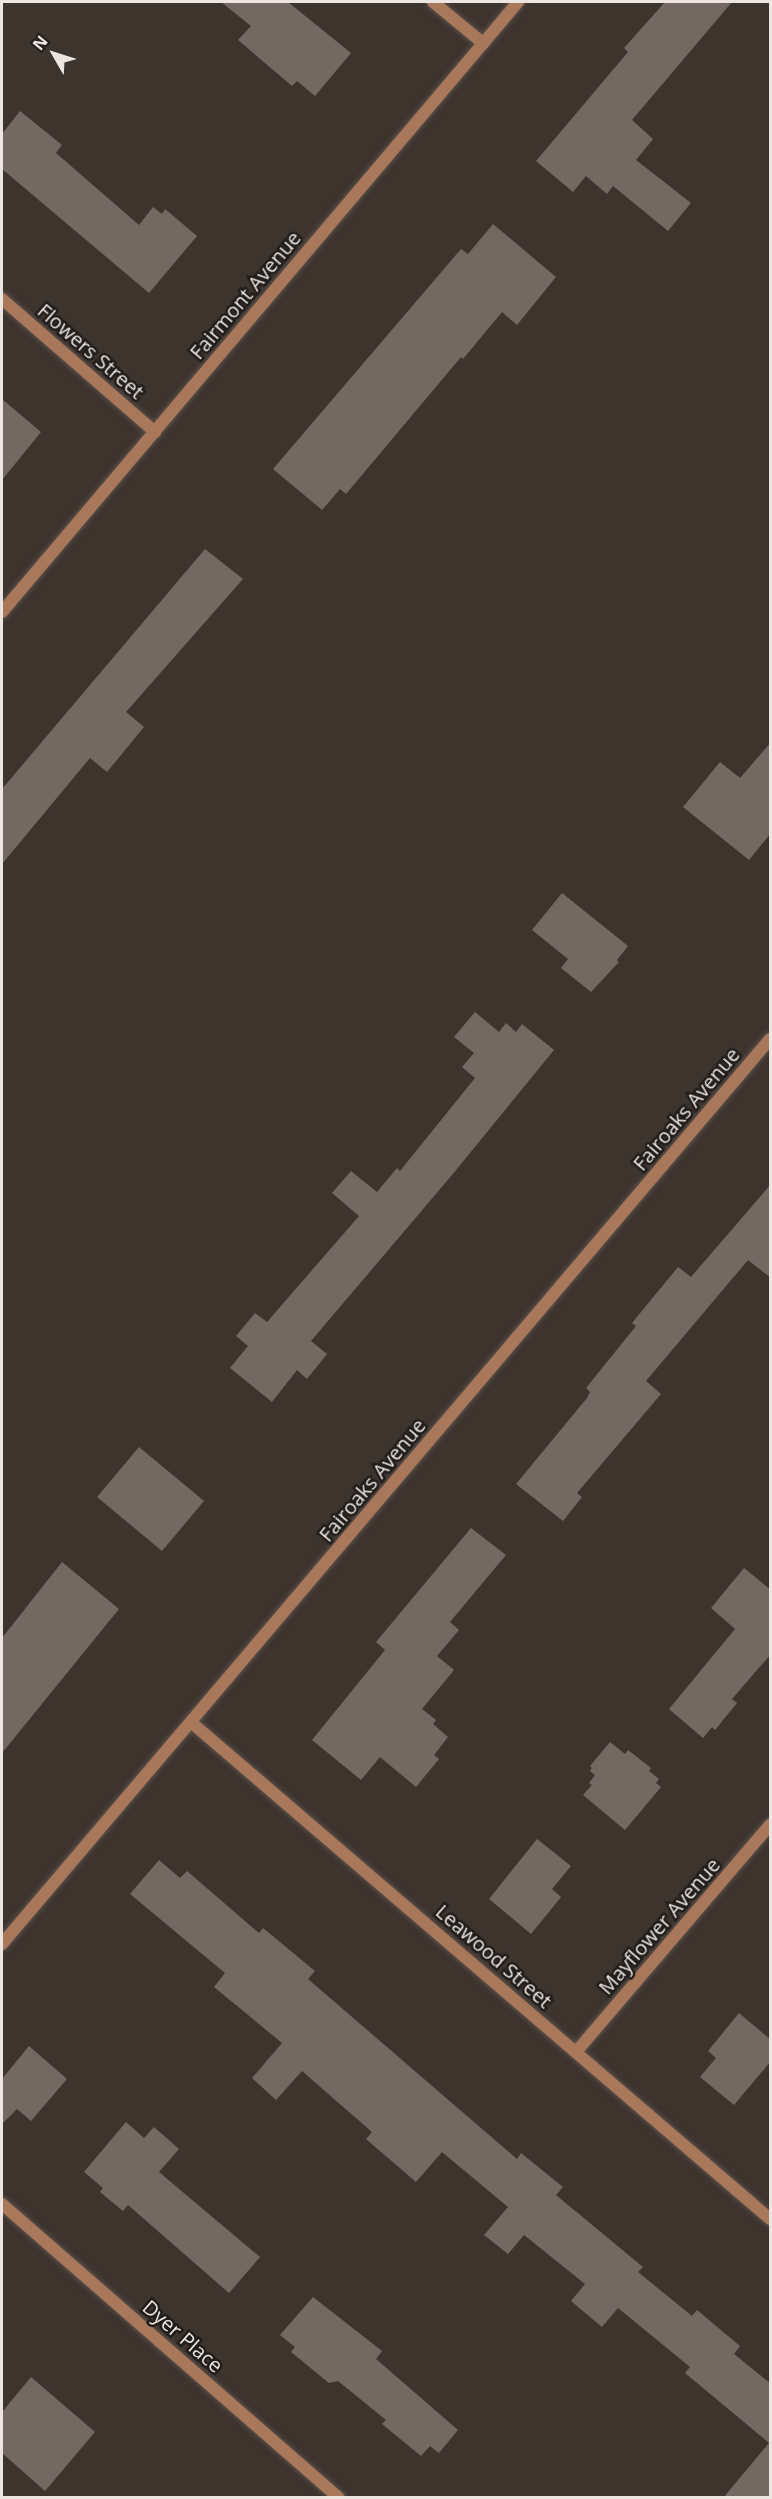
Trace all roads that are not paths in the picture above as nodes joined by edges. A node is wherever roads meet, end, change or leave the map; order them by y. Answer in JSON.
{"nodes":[{"id":1,"x":434,"y":2,"type":"edge"},
{"id":2,"x":518,"y":2,"type":"edge"},
{"id":3,"x":483,"y":43,"type":"junction"},
{"id":4,"x":2,"y":299,"type":"edge"},
{"id":5,"x":155,"y":432,"type":"junction"},
{"id":6,"x":2,"y":612,"type":"edge"},
{"id":7,"x":771,"y":1039,"type":"edge"},
{"id":8,"x":192,"y":1723,"type":"junction"},
{"id":9,"x":771,"y":1826,"type":"edge"},
{"id":10,"x":2,"y":1944,"type":"edge"},
{"id":11,"x":576,"y":2052,"type":"junction"},
{"id":12,"x":2,"y":2204,"type":"edge"},
{"id":13,"x":771,"y":2219,"type":"edge"},
{"id":14,"x":339,"y":2498,"type":"edge"}],
"edges":[{"from":1,"to":3,"type":"street"},
{"from":2,"to":3,"type":"street","name":"Fairmont Avenue"},
{"from":3,"to":5,"type":"street","name":"Fairmont Avenue"},
{"from":4,"to":5,"type":"street","name":"Flowers Street"},
{"from":5,"to":6,"type":"street","name":"Fairmont Avenue"},
{"from":7,"to":8,"type":"street","name":"Fairoaks Avenue"},
{"from":8,"to":10,"type":"street","name":"Fairoaks Avenue"},
{"from":8,"to":11,"type":"street","name":"Leawood Street"},
{"from":9,"to":11,"type":"street","name":"Mayflower Avenue"},
{"from":11,"to":13,"type":"street","name":"Leawood Street"},
{"from":12,"to":14,"type":"street","name":"Dyer Place"}]}
